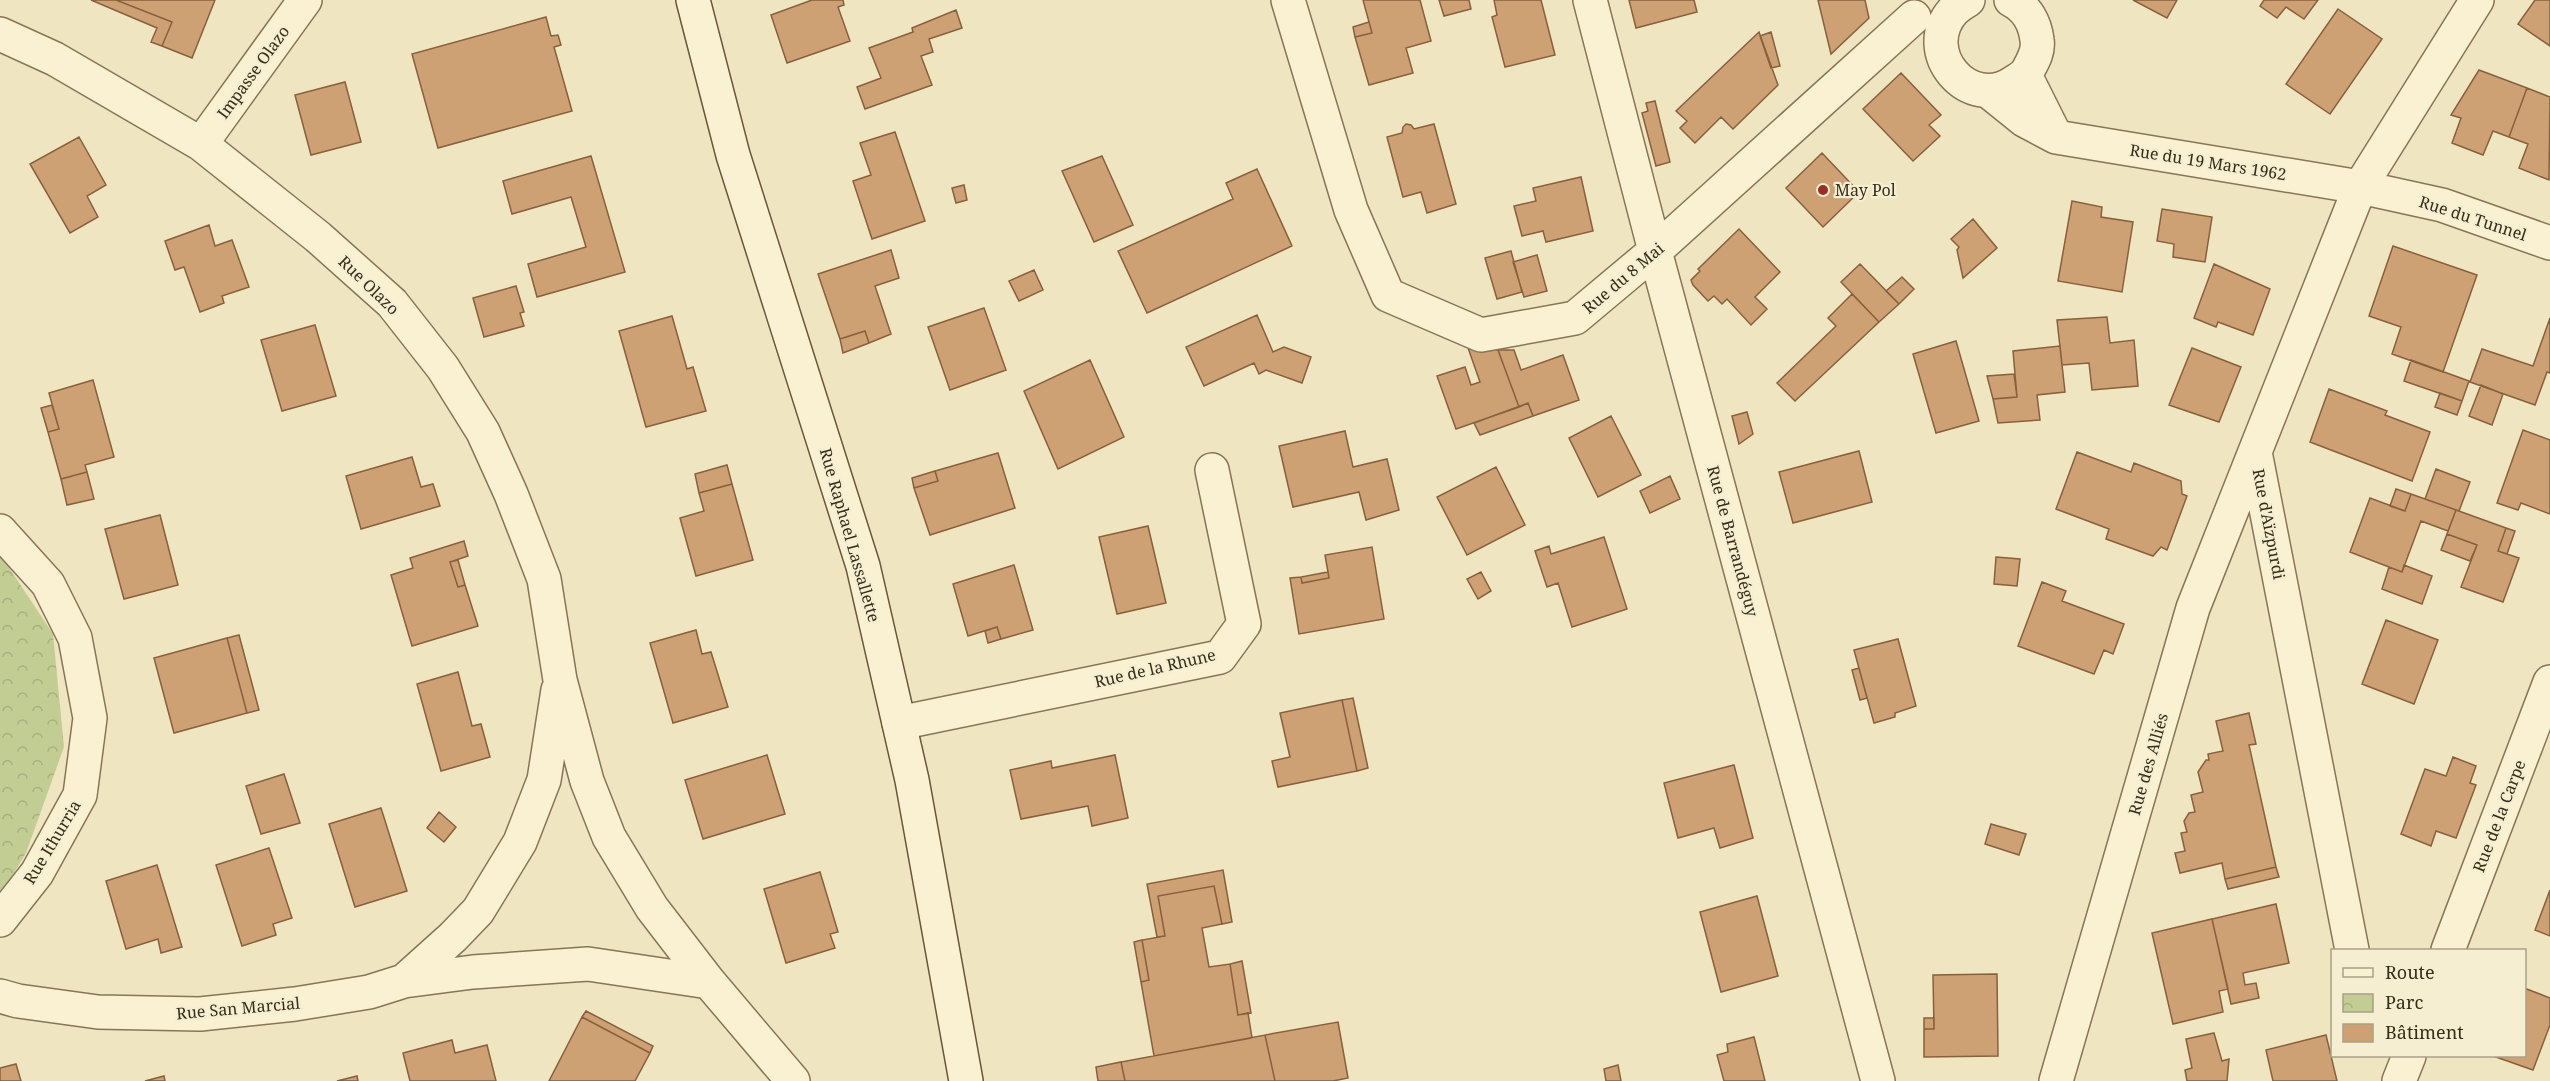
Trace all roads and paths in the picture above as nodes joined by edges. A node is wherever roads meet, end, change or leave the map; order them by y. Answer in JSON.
{"nodes":[{"id":1,"x":305,"y":0,"type":"edge"},
{"id":2,"x":693,"y":0,"type":"edge"},
{"id":3,"x":1288,"y":0,"type":"edge"},
{"id":4,"x":1590,"y":0,"type":"edge"},
{"id":5,"x":1968,"y":0,"type":"edge"},
{"id":6,"x":2011,"y":0,"type":"edge"},
{"id":7,"x":2477,"y":0,"type":"edge"},
{"id":8,"x":1923,"y":14,"type":"edge"},
{"id":9,"x":0,"y":34,"type":"edge"},
{"id":10,"x":2025,"y":75,"type":"junction"},
{"id":11,"x":1988,"y":91,"type":"junction"},
{"id":12,"x":2056,"y":137,"type":"junction"},
{"id":13,"x":201,"y":144,"type":"junction"},
{"id":14,"x":2360,"y":187,"type":"junction"},
{"id":15,"x":2550,"y":243,"type":"edge"},
{"id":16,"x":1655,"y":252,"type":"junction"},
{"id":17,"x":2255,"y":452,"type":"junction"},
{"id":18,"x":1212,"y":470,"type":"dead end"},
{"id":19,"x":0,"y":531,"type":"edge"},
{"id":20,"x":560,"y":680,"type":"junction"},
{"id":21,"x":2550,"y":682,"type":"edge"},
{"id":22,"x":899,"y":723,"type":"junction"},
{"id":23,"x":0,"y":920,"type":"edge"},
{"id":24,"x":2352,"y":949,"type":"edge"},
{"id":25,"x":2449,"y":949,"type":"edge"},
{"id":26,"x":404,"y":981,"type":"junction"},
{"id":27,"x":709,"y":982,"type":"junction"},
{"id":28,"x":0,"y":996,"type":"edge"},
{"id":29,"x":2384,"y":1057,"type":"edge"},
{"id":30,"x":2409,"y":1057,"type":"edge"},
{"id":31,"x":793,"y":1081,"type":"edge"},
{"id":32,"x":966,"y":1081,"type":"edge"},
{"id":33,"x":1878,"y":1081,"type":"edge"},
{"id":34,"x":2056,"y":1081,"type":"edge"},
{"id":35,"x":2392,"y":1081,"type":"edge"},
{"id":36,"x":2399,"y":1081,"type":"edge"}],
"edges":[{"from":1,"to":13,"type":"street","name":"Impasse Olazo"},
{"from":2,"to":22,"type":"street","name":"Rue Raphael Lassallette"},
{"from":3,"to":16,"type":"street","name":"Rue du 8 Mai"},
{"from":4,"to":16,"type":"street","name":"Rue de Barrandéguy"},
{"from":5,"to":8,"type":"street","name":"Rue du 8 Mai"},
{"from":6,"to":10,"type":"street"},
{"from":7,"to":14,"type":"street","name":"Rue d'Aïzpurdi"},
{"from":8,"to":11,"type":"street","name":"Rue du 19 Mars 1962"},
{"from":8,"to":16,"type":"street","name":"Rue du 8 Mai"},
{"from":9,"to":13,"type":"street","name":"Rue Olazo"},
{"from":10,"to":11,"type":"street"},
{"from":10,"to":12,"type":"street"},
{"from":11,"to":12,"type":"street","name":"Rue du 19 Mars 1962"},
{"from":12,"to":14,"type":"street","name":"Rue du 19 Mars 1962"},
{"from":13,"to":20,"type":"street","name":"Rue Olazo"},
{"from":14,"to":15,"type":"street","name":"Rue du Tunnel"},
{"from":14,"to":17,"type":"street","name":"Rue d'Aïzpurdi"},
{"from":16,"to":33,"type":"street","name":"Rue de Barrandéguy"},
{"from":17,"to":24,"type":"street","name":"Rue d'Aïzpurdi"},
{"from":17,"to":34,"type":"street","name":"Rue des Alliés"},
{"from":18,"to":22,"type":"street","name":"Rue de la Rhune"},
{"from":19,"to":23,"type":"street","name":"Rue Ithurria"},
{"from":20,"to":26,"type":"street"},
{"from":20,"to":27,"type":"street"},
{"from":21,"to":25,"type":"street","name":"Rue de la Carpe"},
{"from":22,"to":32,"type":"street","name":"Rue Raphael Lassallette"},
{"from":26,"to":27,"type":"street"},
{"from":26,"to":28,"type":"street","name":"Rue San Marcial"},
{"from":27,"to":31,"type":"street"},
{"from":29,"to":35,"type":"street"},
{"from":30,"to":36,"type":"street"}]}
